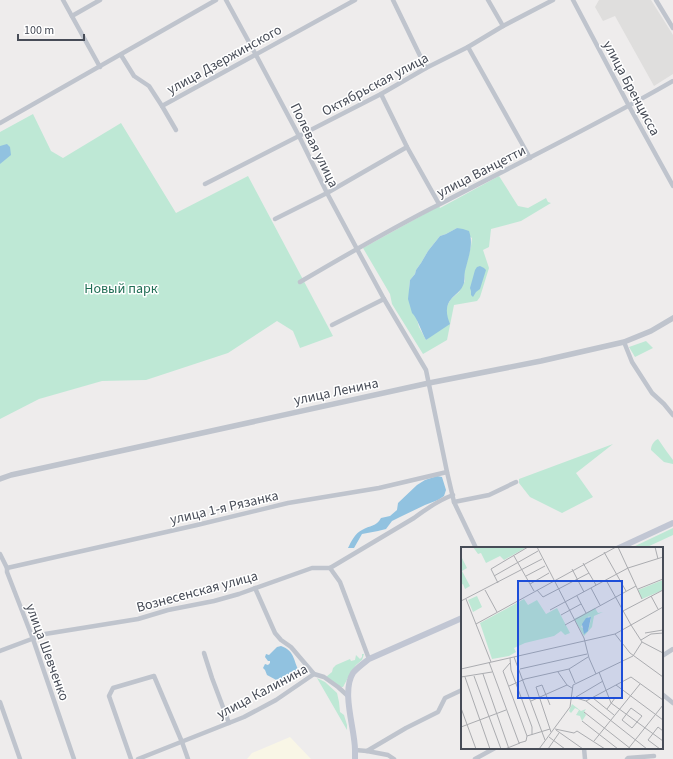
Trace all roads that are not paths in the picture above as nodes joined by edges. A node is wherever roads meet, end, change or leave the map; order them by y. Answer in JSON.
{"nodes":[{"id":1,"x":63,"y":0,"type":"edge"},
{"id":2,"x":100,"y":0,"type":"edge"},
{"id":3,"x":216,"y":0,"type":"edge"},
{"id":4,"x":226,"y":0,"type":"edge"},
{"id":5,"x":355,"y":0,"type":"edge"},
{"id":6,"x":393,"y":0,"type":"edge"},
{"id":7,"x":488,"y":0,"type":"edge"},
{"id":8,"x":553,"y":0,"type":"edge"},
{"id":9,"x":573,"y":0,"type":"edge"},
{"id":10,"x":656,"y":0,"type":"edge"},
{"id":11,"x":72,"y":16,"type":"junction"},
{"id":12,"x":503,"y":26,"type":"junction"},
{"id":13,"x":673,"y":28,"type":"edge"},
{"id":14,"x":468,"y":47,"type":"junction"},
{"id":15,"x":121,"y":55,"type":"junction"},
{"id":16,"x":256,"y":55,"type":"junction"},
{"id":17,"x":100,"y":67,"type":"junction"},
{"id":18,"x":426,"y":68,"type":"junction"},
{"id":19,"x":673,"y":81,"type":"edge"},
{"id":20,"x":381,"y":94,"type":"junction"},
{"id":21,"x":162,"y":106,"type":"junction"},
{"id":22,"x":629,"y":106,"type":"junction"},
{"id":23,"x":0,"y":123,"type":"edge"},
{"id":24,"x":176,"y":130,"type":"dead end"},
{"id":25,"x":299,"y":136,"type":"junction"},
{"id":26,"x":407,"y":147,"type":"junction"},
{"id":27,"x":530,"y":158,"type":"junction"},
{"id":28,"x":205,"y":184,"type":"dead end"},
{"id":29,"x":673,"y":186,"type":"edge"},
{"id":30,"x":326,"y":193,"type":"junction"},
{"id":31,"x":438,"y":204,"type":"junction"},
{"id":32,"x":275,"y":219,"type":"dead end"},
{"id":33,"x":356,"y":249,"type":"junction"},
{"id":34,"x":300,"y":282,"type":"dead end"},
{"id":35,"x":384,"y":299,"type":"junction"},
{"id":36,"x":673,"y":318,"type":"edge"},
{"id":37,"x":332,"y":325,"type":"dead end"},
{"id":38,"x":624,"y":342,"type":"junction"},
{"id":39,"x":429,"y":383,"type":"junction"},
{"id":40,"x":673,"y":415,"type":"edge"},
{"id":41,"x":447,"y":472,"type":"junction"},
{"id":42,"x":0,"y":479,"type":"edge"},
{"id":43,"x":516,"y":482,"type":"dead end"},
{"id":44,"x":453,"y":495,"type":"junction"},
{"id":45,"x":454,"y":502,"type":"junction"},
{"id":46,"x":673,"y":523,"type":"edge"},
{"id":47,"x":476,"y":547,"type":"edge"},
{"id":48,"x":621,"y":547,"type":"edge"},
{"id":49,"x":0,"y":554,"type":"edge"},
{"id":50,"x":7,"y":568,"type":"junction"},
{"id":51,"x":330,"y":568,"type":"junction"},
{"id":52,"x":255,"y":588,"type":"junction"},
{"id":53,"x":461,"y":618,"type":"edge"},
{"id":54,"x":33,"y":639,"type":"junction"},
{"id":55,"x":673,"y":649,"type":"edge"},
{"id":56,"x":0,"y":651,"type":"edge"},
{"id":57,"x":204,"y":652,"type":"dead end"},
{"id":58,"x":663,"y":655,"type":"edge"},
{"id":59,"x":369,"y":659,"type":"junction"},
{"id":60,"x":314,"y":674,"type":"junction"},
{"id":61,"x":461,"y":690,"type":"edge"},
{"id":62,"x":663,"y":695,"type":"edge"},
{"id":63,"x":348,"y":696,"type":"junction"},
{"id":64,"x":0,"y":702,"type":"edge"},
{"id":65,"x":673,"y":703,"type":"edge"},
{"id":66,"x":229,"y":723,"type":"junction"},
{"id":67,"x":182,"y":742,"type":"junction"},
{"id":68,"x":494,"y":749,"type":"edge"},
{"id":69,"x":584,"y":749,"type":"edge"},
{"id":70,"x":355,"y":750,"type":"junction"},
{"id":71,"x":367,"y":751,"type":"junction"},
{"id":72,"x":654,"y":756,"type":"dead end"},
{"id":73,"x":482,"y":757,"type":"edge"},
{"id":74,"x":20,"y":759,"type":"edge"},
{"id":75,"x":74,"y":759,"type":"edge"},
{"id":76,"x":131,"y":759,"type":"edge"},
{"id":77,"x":138,"y":759,"type":"edge"},
{"id":78,"x":188,"y":759,"type":"edge"},
{"id":79,"x":355,"y":759,"type":"edge"},
{"id":80,"x":394,"y":759,"type":"edge"},
{"id":81,"x":475,"y":759,"type":"edge"},
{"id":82,"x":585,"y":759,"type":"edge"},
{"id":83,"x":627,"y":759,"type":"edge"}],
"edges":[{"from":1,"to":11,"type":"street"},
{"from":2,"to":11,"type":"street"},
{"from":3,"to":15,"type":"street"},
{"from":4,"to":16,"type":"street","name":"Полевая улица"},
{"from":5,"to":16,"type":"street","name":"улица Дзержинского"},
{"from":6,"to":18,"type":"street"},
{"from":7,"to":12,"type":"street"},
{"from":8,"to":12,"type":"street","name":"Октябрьская улица"},
{"from":9,"to":22,"type":"street","name":"улица Бренцисса"},
{"from":10,"to":13,"type":"street"},
{"from":11,"to":17,"type":"street"},
{"from":12,"to":14,"type":"street","name":"Октябрьская улица"},
{"from":14,"to":18,"type":"street","name":"Октябрьская улица"},
{"from":14,"to":27,"type":"street"},
{"from":15,"to":17,"type":"street"},
{"from":15,"to":21,"type":"street","name":"улица Дзержинского"},
{"from":16,"to":21,"type":"street","name":"улица Дзержинского"},
{"from":16,"to":25,"type":"street","name":"Полевая улица"},
{"from":17,"to":23,"type":"street"},
{"from":18,"to":20,"type":"street","name":"Октябрьская улица"},
{"from":19,"to":22,"type":"street","name":"улица Ванцетти"},
{"from":20,"to":25,"type":"street","name":"Октябрьская улица"},
{"from":20,"to":26,"type":"street"},
{"from":21,"to":24,"type":"street"},
{"from":22,"to":27,"type":"street","name":"улица Ванцетти"},
{"from":22,"to":29,"type":"street","name":"улица Бренцисса"},
{"from":25,"to":28,"type":"street","name":"Октябрьская улица"},
{"from":25,"to":30,"type":"street","name":"Полевая улица"},
{"from":26,"to":30,"type":"street"},
{"from":26,"to":31,"type":"street"},
{"from":27,"to":31,"type":"street","name":"улица Ванцетти"},
{"from":30,"to":32,"type":"street"},
{"from":30,"to":33,"type":"street","name":"Полевая улица"},
{"from":31,"to":33,"type":"street","name":"улица Ванцетти"},
{"from":33,"to":34,"type":"street","name":"улица Ванцетти"},
{"from":33,"to":35,"type":"street","name":"Полевая улица"},
{"from":35,"to":37,"type":"street"},
{"from":35,"to":39,"type":"street","name":"Полевая улица"},
{"from":36,"to":38,"type":"street","name":"улица Ленина"},
{"from":38,"to":39,"type":"street","name":"улица Ленина"},
{"from":38,"to":40,"type":"street"},
{"from":39,"to":41,"type":"street","name":"Полевая улица"},
{"from":39,"to":42,"type":"street","name":"улица Ленина"},
{"from":41,"to":44,"type":"street","name":"Полевая улица"},
{"from":41,"to":50,"type":"street","name":"улица 1-я Рязанка"},
{"from":43,"to":45,"type":"street"},
{"from":44,"to":45,"type":"street","name":"Полевая улица"},
{"from":44,"to":51,"type":"street","name":"Вознесенская улица"},
{"from":45,"to":47,"type":"street","name":"Полевая улица"},
{"from":46,"to":48,"type":"main road"},
{"from":49,"to":50,"type":"street","name":"улица Шевченко"},
{"from":50,"to":54,"type":"street","name":"улица Шевченко"},
{"from":51,"to":52,"type":"street","name":"Вознесенская улица"},
{"from":51,"to":59,"type":"street"},
{"from":52,"to":54,"type":"street","name":"Вознесенская улица"},
{"from":52,"to":60,"type":"street"},
{"from":53,"to":59,"type":"main road"},
{"from":54,"to":56,"type":"street","name":"Вознесенская улица"},
{"from":54,"to":75,"type":"street","name":"улица Шевченко"},
{"from":55,"to":58,"type":"street"},
{"from":57,"to":66,"type":"street"},
{"from":59,"to":63,"type":"main road"},
{"from":60,"to":63,"type":"street","name":"улица Калинина"},
{"from":60,"to":66,"type":"street","name":"улица Калинина"},
{"from":61,"to":71,"type":"street"},
{"from":62,"to":65,"type":"street"},
{"from":63,"to":70,"type":"main road"},
{"from":64,"to":74,"type":"street"},
{"from":66,"to":67,"type":"street","name":"улица Калинина"},
{"from":67,"to":76,"type":"street"},
{"from":67,"to":77,"type":"street","name":"улица Калинина"},
{"from":67,"to":78,"type":"street"},
{"from":68,"to":73,"type":"street"},
{"from":69,"to":82,"type":"street"},
{"from":70,"to":71,"type":"street"},
{"from":70,"to":79,"type":"main road"},
{"from":71,"to":80,"type":"street"},
{"from":72,"to":83,"type":"street"},
{"from":73,"to":81,"type":"street"}]}
